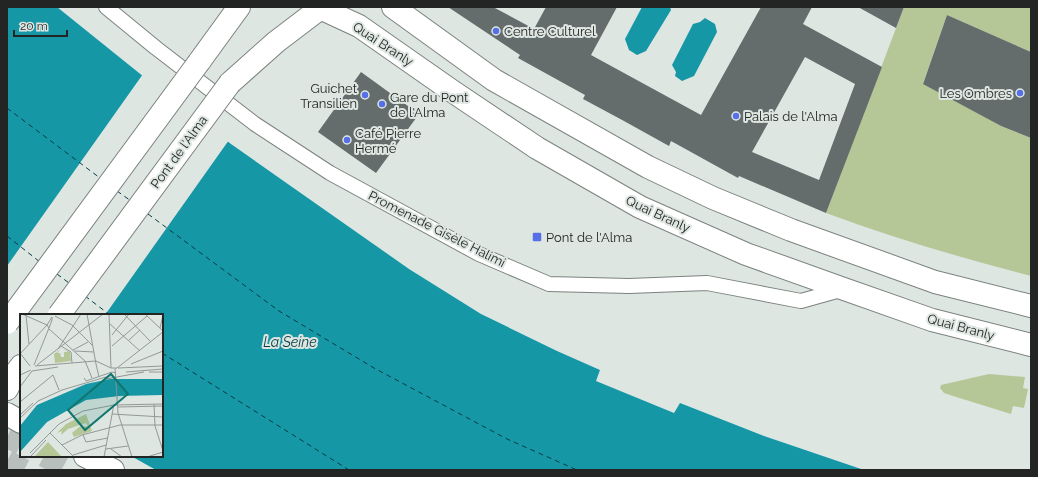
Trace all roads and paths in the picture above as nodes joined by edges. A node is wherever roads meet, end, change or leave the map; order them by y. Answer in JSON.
{"nodes":[{"id":1,"x":106,"y":7,"type":"edge"},
{"id":2,"x":239,"y":7,"type":"edge"},
{"id":3,"x":394,"y":7,"type":"edge"},
{"id":4,"x":320,"y":8,"type":"edge"},
{"id":5,"x":844,"y":289,"type":"junction"},
{"id":6,"x":1031,"y":306,"type":"edge"},
{"id":7,"x":60,"y":314,"type":"edge"},
{"id":8,"x":7,"y":323,"type":"edge"},
{"id":9,"x":1031,"y":345,"type":"edge"},
{"id":10,"x":7,"y":414,"type":"edge"},
{"id":11,"x":20,"y":421,"type":"edge"}],
"edges":[{"from":1,"to":5,"type":"street","name":"Promenade Gisèle Halimi"},
{"from":2,"to":8,"type":"main road","bridge":true},
{"from":3,"to":6,"type":"main road"},
{"from":4,"to":5,"type":"main road","name":"Quai Branly"},
{"from":4,"to":7,"type":"main road","name":"Pont de l'Alma","bridge":true},
{"from":5,"to":9,"type":"main road","name":"Quai Branly"},
{"from":10,"to":11,"type":"main road"}]}
